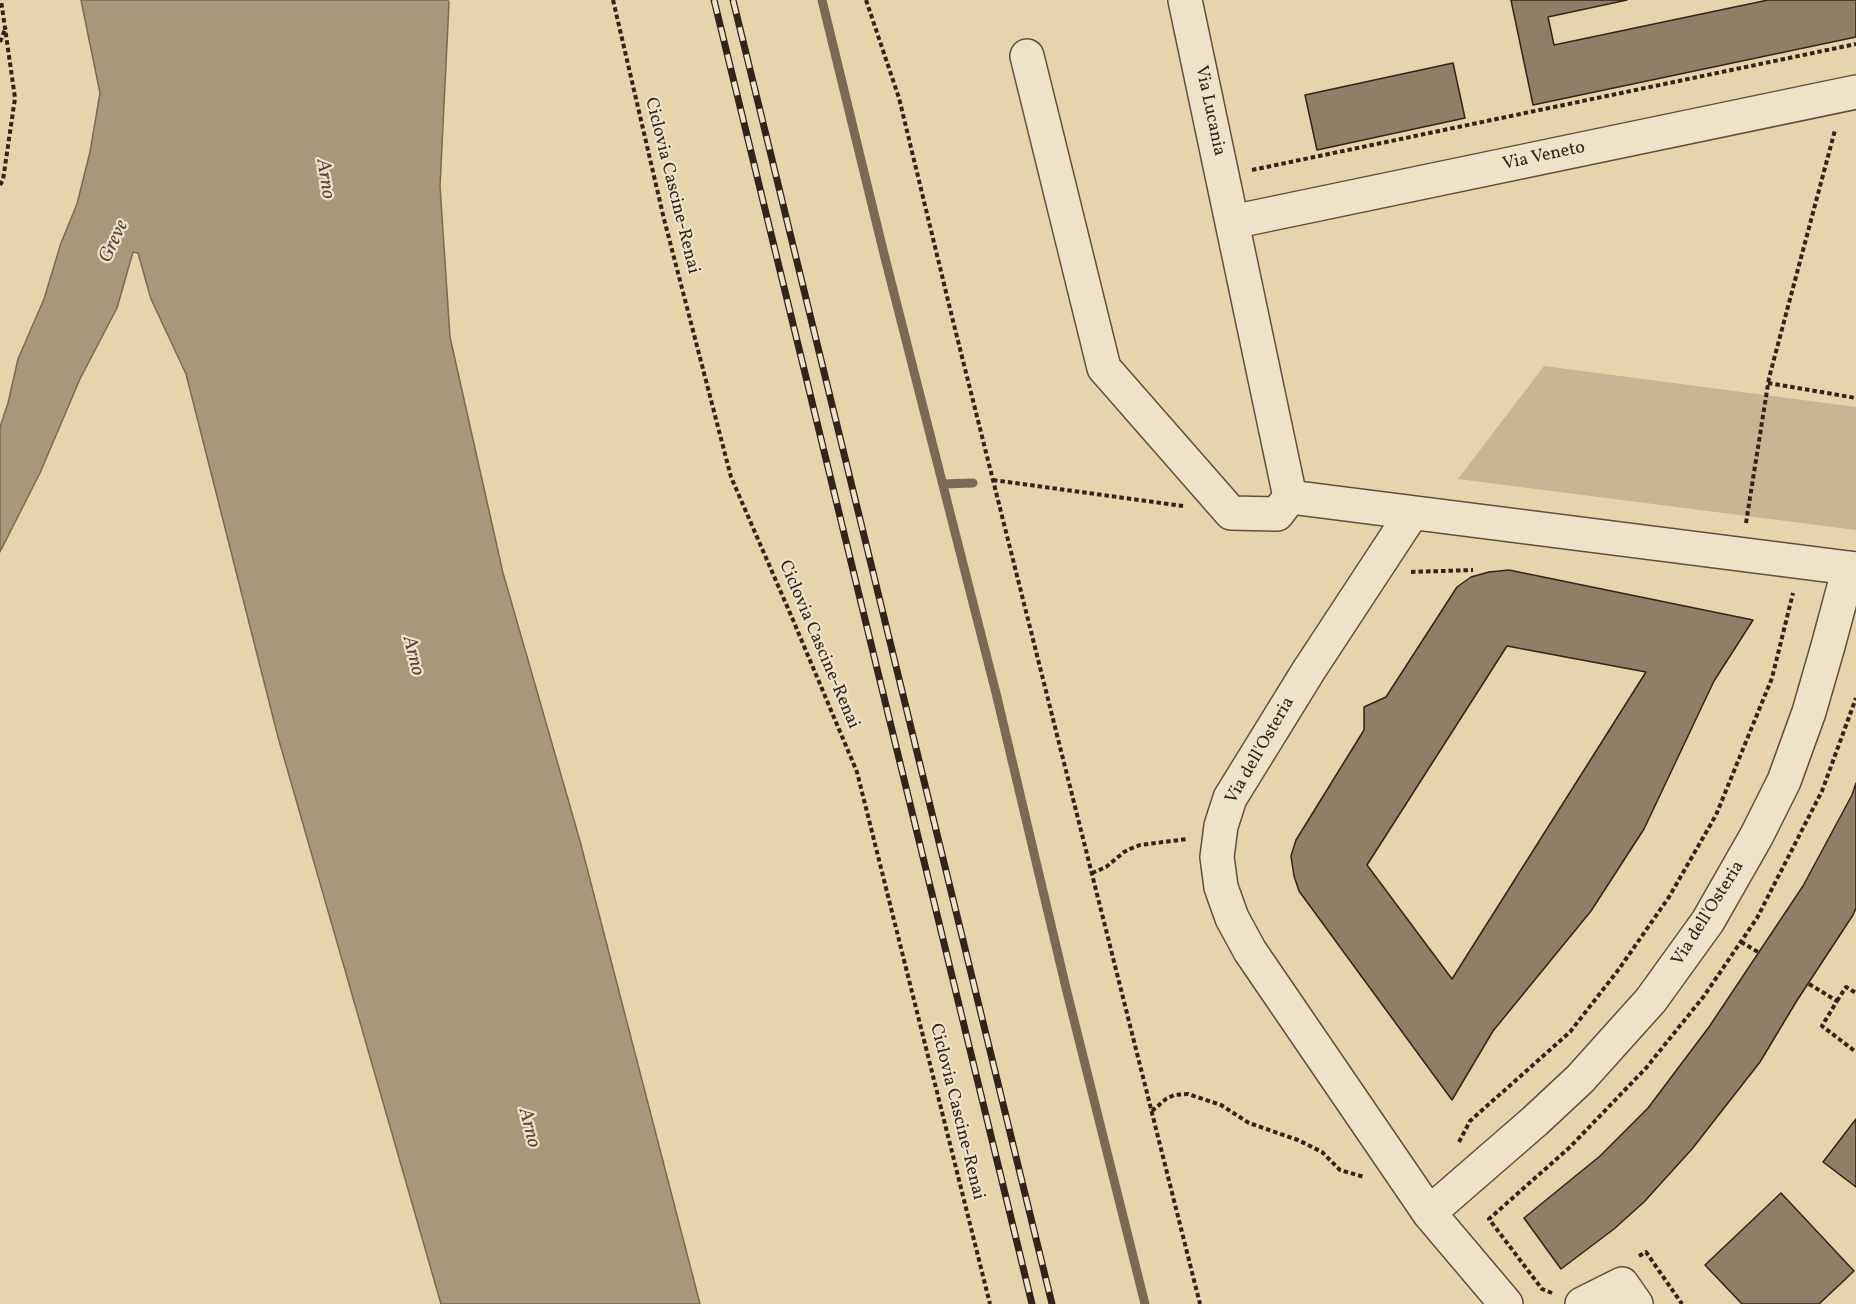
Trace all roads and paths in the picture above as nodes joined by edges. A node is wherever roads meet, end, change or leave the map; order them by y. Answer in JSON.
{"nodes":[{"id":1,"x":1,"y":0,"type":"edge"},
{"id":2,"x":613,"y":0,"type":"edge"},
{"id":3,"x":866,"y":0,"type":"edge"},
{"id":4,"x":1185,"y":0,"type":"edge"},
{"id":5,"x":6,"y":27,"type":"junction"},
{"id":6,"x":0,"y":42,"type":"edge"},
{"id":7,"x":1856,"y":44,"type":"edge"},
{"id":8,"x":1027,"y":56,"type":"dead end"},
{"id":9,"x":1856,"y":92,"type":"edge"},
{"id":10,"x":1835,"y":129,"type":"dead end"},
{"id":11,"x":1242,"y":171,"type":"dead end"},
{"id":12,"x":0,"y":185,"type":"edge"},
{"id":13,"x":1232,"y":222,"type":"junction"},
{"id":14,"x":1768,"y":383,"type":"junction"},
{"id":15,"x":1856,"y":398,"type":"edge"},
{"id":16,"x":993,"y":480,"type":"junction"},
{"id":17,"x":1290,"y":497,"type":"junction"},
{"id":18,"x":1183,"y":506,"type":"dead end"},
{"id":19,"x":1412,"y":513,"type":"junction"},
{"id":20,"x":1746,"y":525,"type":"dead end"},
{"id":21,"x":1852,"y":568,"type":"edge"},
{"id":22,"x":1473,"y":570,"type":"dead end"},
{"id":23,"x":1407,"y":573,"type":"dead end"},
{"id":24,"x":1793,"y":591,"type":"dead end"},
{"id":25,"x":1856,"y":698,"type":"edge"},
{"id":26,"x":1221,"y":826,"type":"junction"},
{"id":27,"x":1092,"y":873,"type":"junction"},
{"id":28,"x":1741,"y":942,"type":"junction"},
{"id":29,"x":1758,"y":952,"type":"dead end"},
{"id":30,"x":1809,"y":984,"type":"dead end"},
{"id":31,"x":1856,"y":993,"type":"edge"},
{"id":32,"x":1837,"y":1001,"type":"junction"},
{"id":33,"x":1856,"y":1052,"type":"edge"},
{"id":34,"x":1152,"y":1111,"type":"junction"},
{"id":35,"x":1454,"y":1152,"type":"dead end"},
{"id":36,"x":1405,"y":1178,"type":"junction"},
{"id":37,"x":1429,"y":1213,"type":"junction"},
{"id":38,"x":1636,"y":1257,"type":"dead end"},
{"id":39,"x":1567,"y":1299,"type":"edge"},
{"id":40,"x":990,"y":1304,"type":"edge"},
{"id":41,"x":1200,"y":1304,"type":"edge"},
{"id":42,"x":1506,"y":1304,"type":"edge"},
{"id":43,"x":1636,"y":1304,"type":"edge"},
{"id":44,"x":1682,"y":1304,"type":"edge"}],
"edges":[{"from":1,"to":5,"type":"path"},
{"from":2,"to":40,"type":"path","name":"Ciclovia Cascine-Renai"},
{"from":3,"to":16,"type":"path"},
{"from":4,"to":13,"type":"street","name":"Via Lucania"},
{"from":5,"to":6,"type":"path"},
{"from":5,"to":12,"type":"path"},
{"from":7,"to":11,"type":"path"},
{"from":8,"to":17,"type":"street"},
{"from":9,"to":13,"type":"street","name":"Via Veneto"},
{"from":10,"to":14,"type":"path"},
{"from":13,"to":17,"type":"street","name":"Via Lucania"},
{"from":14,"to":15,"type":"path"},
{"from":14,"to":20,"type":"path"},
{"from":16,"to":18,"type":"path"},
{"from":16,"to":27,"type":"path"},
{"from":17,"to":19,"type":"street","name":"Via dell'Osteria"},
{"from":19,"to":21,"type":"street","name":"Via dell'Osteria"},
{"from":19,"to":26,"type":"street","name":"Via dell'Osteria"},
{"from":21,"to":37,"type":"street","name":"Via dell'Osteria"},
{"from":22,"to":23,"type":"path"},
{"from":24,"to":35,"type":"path"},
{"from":25,"to":28,"type":"path"},
{"from":26,"to":27,"type":"path"},
{"from":26,"to":36,"type":"street","name":"Via dell'Osteria"},
{"from":27,"to":34,"type":"path"},
{"from":28,"to":29,"type":"path"},
{"from":28,"to":39,"type":"path"},
{"from":30,"to":32,"type":"path"},
{"from":31,"to":32,"type":"path"},
{"from":32,"to":33,"type":"path"},
{"from":34,"to":36,"type":"path"},
{"from":34,"to":41,"type":"path"},
{"from":36,"to":37,"type":"street","name":"Via dell'Osteria"},
{"from":37,"to":42,"type":"street","name":"Via dell'Osteria"},
{"from":38,"to":44,"type":"path"},
{"from":39,"to":43,"type":"street"}]}
